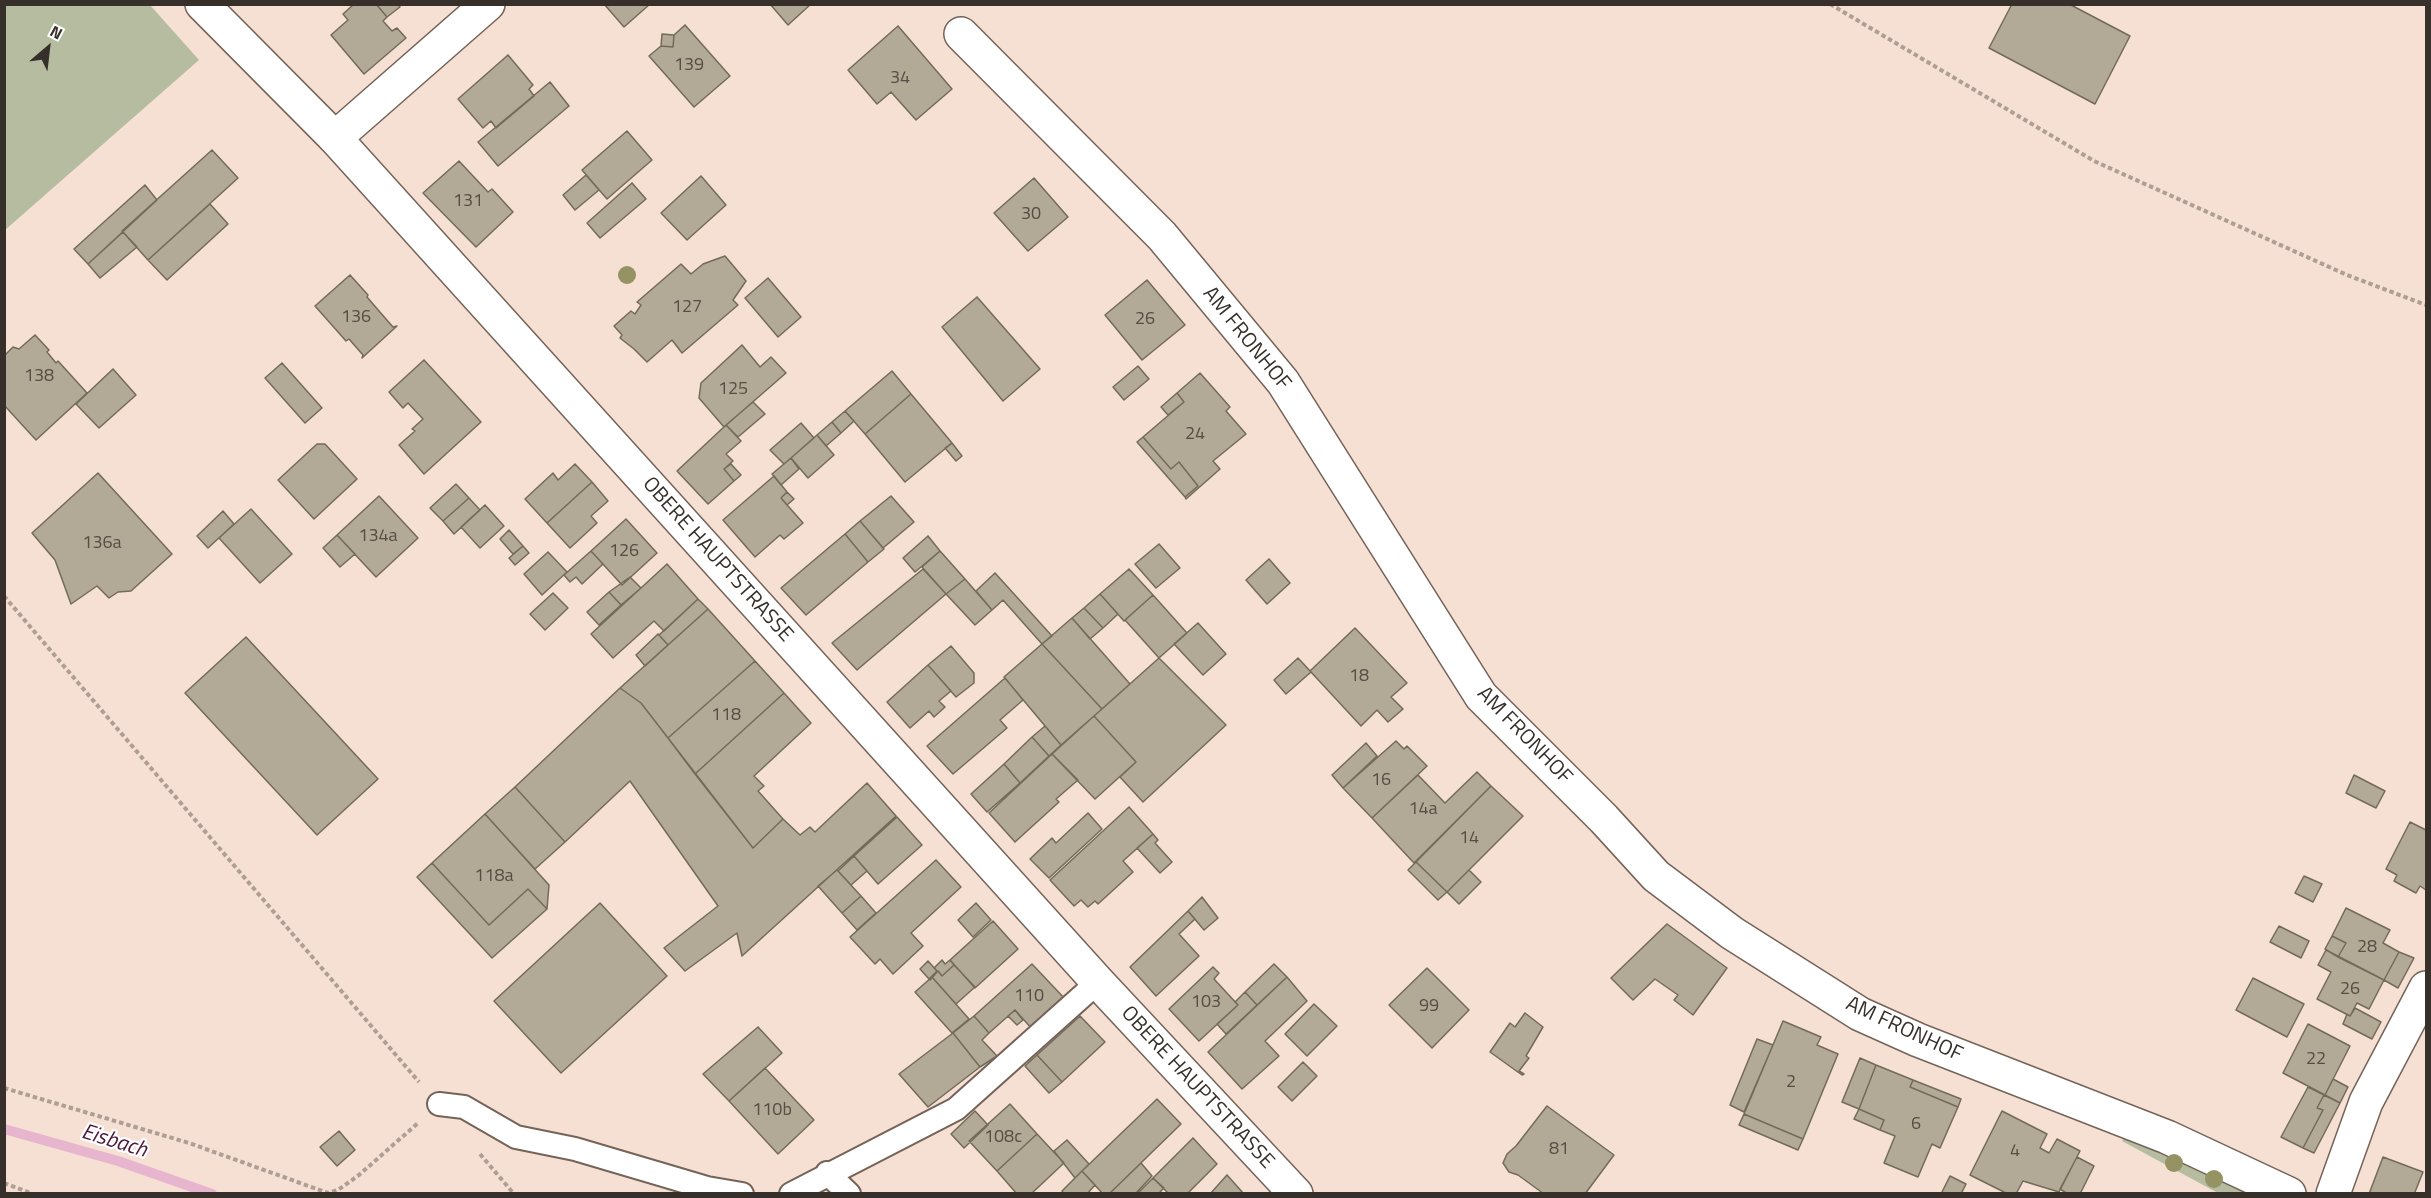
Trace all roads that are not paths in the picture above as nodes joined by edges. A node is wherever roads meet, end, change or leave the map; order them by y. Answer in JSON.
{"nodes":[{"id":1,"x":202,"y":4,"type":"edge"},
{"id":2,"x":488,"y":4,"type":"edge"},
{"id":3,"x":961,"y":34,"type":"dead end"},
{"id":4,"x":335,"y":138,"type":"junction"},
{"id":5,"x":1098,"y":982,"type":"junction"},
{"id":6,"x":2427,"y":988,"type":"edge"},
{"id":7,"x":438,"y":1104,"type":"road end"},
{"id":8,"x":827,"y":1173,"type":"junction"},
{"id":9,"x":742,"y":1194,"type":"edge"},
{"id":10,"x":791,"y":1194,"type":"edge"},
{"id":11,"x":849,"y":1194,"type":"edge"},
{"id":12,"x":1296,"y":1194,"type":"edge"},
{"id":13,"x":2289,"y":1194,"type":"edge"},
{"id":14,"x":2333,"y":1194,"type":"edge"}],
"edges":[{"from":1,"to":4,"type":"street","name":"OBERE HAUPTSTRASSE"},
{"from":2,"to":4,"type":"street"},
{"from":3,"to":13,"type":"street","name":"AM FRONHOF"},
{"from":4,"to":5,"type":"street","name":"OBERE HAUPTSTRASSE"},
{"from":5,"to":8,"type":"lane"},
{"from":5,"to":12,"type":"street","name":"OBERE HAUPTSTRASSE"},
{"from":6,"to":14,"type":"street"},
{"from":7,"to":9,"type":"lane"},
{"from":8,"to":10,"type":"lane"},
{"from":8,"to":11,"type":"lane"}]}
